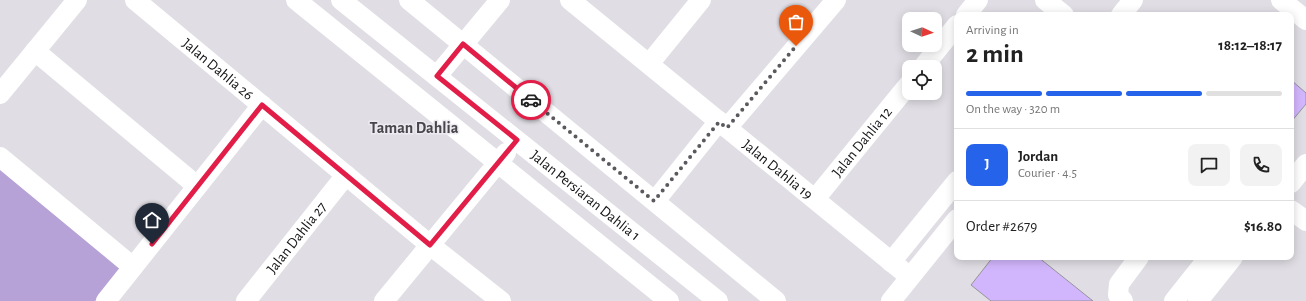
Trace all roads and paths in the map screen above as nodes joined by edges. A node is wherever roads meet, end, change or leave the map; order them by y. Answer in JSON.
{"nodes":[{"id":1,"x":77,"y":0,"type":"edge"},
{"id":2,"x":135,"y":0,"type":"edge"},
{"id":3,"x":296,"y":0,"type":"edge"},
{"id":4,"x":341,"y":0,"type":"edge"},
{"id":5,"x":409,"y":0,"type":"edge"},
{"id":6,"x":500,"y":0,"type":"edge"},
{"id":7,"x":570,"y":0,"type":"edge"},
{"id":8,"x":701,"y":0,"type":"edge"},
{"id":9,"x":836,"y":0,"type":"edge"},
{"id":10,"x":978,"y":0,"type":"edge"},
{"id":11,"x":1045,"y":0,"type":"edge"},
{"id":12,"x":1133,"y":0,"type":"edge"},
{"id":13,"x":1281,"y":0,"type":"edge"},
{"id":14,"x":968,"y":12,"type":"edge"},
{"id":15,"x":1060,"y":12,"type":"edge"},
{"id":16,"x":1123,"y":12,"type":"edge"},
{"id":17,"x":1306,"y":20,"type":"edge"},
{"id":18,"x":954,"y":29,"type":"edge"},
{"id":19,"x":463,"y":44,"type":"junction"},
{"id":20,"x":35,"y":51,"type":"junction"},
{"id":21,"x":929,"y":60,"type":"edge"},
{"id":22,"x":649,"y":64,"type":"junction"},
{"id":23,"x":437,"y":76,"type":"junction"},
{"id":24,"x":902,"y":93,"type":"edge"},
{"id":25,"x":0,"y":94,"type":"edge"},
{"id":26,"x":262,"y":105,"type":"junction"},
{"id":27,"x":723,"y":125,"type":"junction"},
{"id":28,"x":517,"y":140,"type":"junction"},
{"id":29,"x":0,"y":157,"type":"edge"},
{"id":30,"x":498,"y":163,"type":"junction"},
{"id":31,"x":1306,"y":164,"type":"edge"},
{"id":32,"x":346,"y":175,"type":"junction"},
{"id":33,"x":1294,"y":179,"type":"edge"},
{"id":34,"x":954,"y":185,"type":"edge"},
{"id":35,"x":197,"y":186,"type":"junction"},
{"id":36,"x":815,"y":199,"type":"junction"},
{"id":37,"x":654,"y":201,"type":"junction"},
{"id":38,"x":1294,"y":212,"type":"edge"},
{"id":39,"x":1306,"y":221,"type":"edge"},
{"id":40,"x":954,"y":223,"type":"edge"},
{"id":41,"x":430,"y":245,"type":"junction"},
{"id":42,"x":1137,"y":260,"type":"edge"},
{"id":43,"x":1207,"y":260,"type":"edge"},
{"id":44,"x":1231,"y":260,"type":"edge"},
{"id":45,"x":891,"y":262,"type":"junction"},
{"id":46,"x":133,"y":267,"type":"junction"},
{"id":47,"x":910,"y":277,"type":"junction"},
{"id":48,"x":106,"y":301,"type":"edge"},
{"id":49,"x":246,"y":301,"type":"edge"},
{"id":50,"x":384,"y":301,"type":"edge"},
{"id":51,"x":501,"y":301,"type":"edge"},
{"id":52,"x":668,"y":301,"type":"edge"},
{"id":53,"x":718,"y":301,"type":"edge"},
{"id":54,"x":776,"y":301,"type":"edge"},
{"id":55,"x":891,"y":301,"type":"edge"},
{"id":56,"x":1123,"y":301,"type":"edge"},
{"id":57,"x":1174,"y":301,"type":"edge"},
{"id":58,"x":1198,"y":301,"type":"edge"}],
"edges":[{"from":1,"to":20,"type":"street"},
{"from":2,"to":26,"type":"street","name":"Jalan Dahlia 26"},
{"from":3,"to":30,"type":"street"},
{"from":4,"to":23,"type":"street","name":"Jalan Persiaran Dahlia 1"},
{"from":5,"to":19,"type":"street"},
{"from":6,"to":19,"type":"street"},
{"from":7,"to":22,"type":"street","name":"Jalan Dahlia 19"},
{"from":8,"to":22,"type":"street"},
{"from":9,"to":27,"type":"street"},
{"from":10,"to":14,"type":"street"},
{"from":11,"to":15,"type":"street"},
{"from":12,"to":16,"type":"street"},
{"from":13,"to":17,"type":"street"},
{"from":18,"to":21,"type":"street"},
{"from":19,"to":23,"type":"street"},
{"from":19,"to":37,"type":"street"},
{"from":20,"to":25,"type":"street"},
{"from":20,"to":35,"type":"street"},
{"from":22,"to":27,"type":"street","name":"Jalan Dahlia 19"},
{"from":23,"to":28,"type":"street","name":"Jalan Persiaran Dahlia 1"},
{"from":24,"to":36,"type":"street","name":"Jalan Dahlia 12"},
{"from":26,"to":32,"type":"street","name":"Jalan Dahlia 26"},
{"from":26,"to":35,"type":"street"},
{"from":27,"to":36,"type":"street","name":"Jalan Dahlia 19"},
{"from":27,"to":37,"type":"street"},
{"from":28,"to":30,"type":"street"},
{"from":28,"to":53,"type":"street","name":"Jalan Persiaran Dahlia 1"},
{"from":29,"to":46,"type":"street"},
{"from":30,"to":41,"type":"street"},
{"from":30,"to":52,"type":"street"},
{"from":31,"to":33,"type":"street"},
{"from":32,"to":41,"type":"street","name":"Jalan Dahlia 26"},
{"from":32,"to":49,"type":"street","name":"Jalan Dahlia 27"},
{"from":34,"to":45,"type":"street"},
{"from":35,"to":46,"type":"street"},
{"from":36,"to":45,"type":"street","name":"Jalan Dahlia 19"},
{"from":37,"to":54,"type":"street"},
{"from":38,"to":39,"type":"street"},
{"from":40,"to":47,"type":"street"},
{"from":41,"to":50,"type":"street"},
{"from":41,"to":51,"type":"street","name":"Jalan Dahlia 26"},
{"from":42,"to":56,"type":"street"},
{"from":43,"to":57,"type":"street"},
{"from":44,"to":58,"type":"street"},
{"from":45,"to":47,"type":"street","name":"Jalan Dahlia 19"},
{"from":46,"to":48,"type":"street"},
{"from":47,"to":55,"type":"street"}]}
